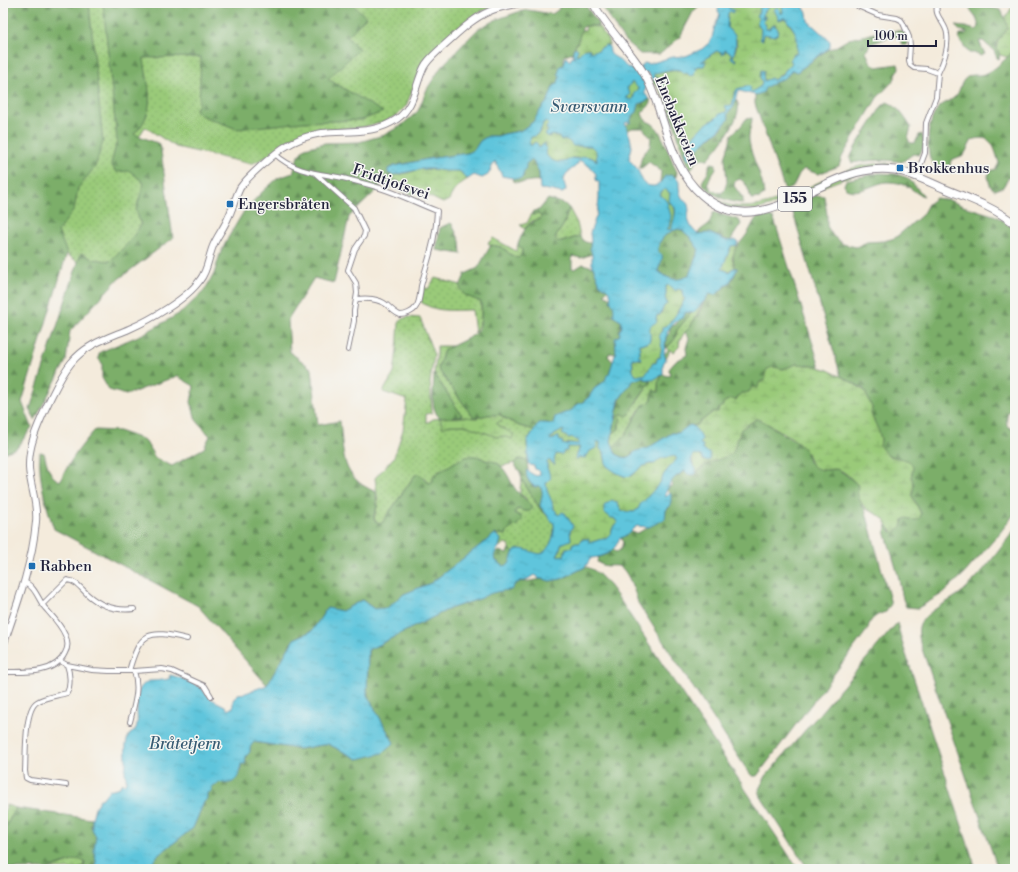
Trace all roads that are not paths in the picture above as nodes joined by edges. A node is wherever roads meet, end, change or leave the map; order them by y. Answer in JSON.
{"nodes":[{"id":1,"x":520,"y":3,"type":"edge"},
{"id":2,"x":593,"y":3,"type":"edge"},
{"id":3,"x":851,"y":3,"type":"edge"},
{"id":4,"x":938,"y":3,"type":"edge"},
{"id":5,"x":938,"y":73,"type":"junction"},
{"id":6,"x":275,"y":154,"type":"junction"},
{"id":7,"x":316,"y":174,"type":"junction"},
{"id":8,"x":916,"y":177,"type":"junction"},
{"id":9,"x":1015,"y":224,"type":"edge"},
{"id":10,"x":356,"y":299,"type":"junction"},
{"id":11,"x":348,"y":350,"type":"dead end"},
{"id":12,"x":24,"y":582,"type":"junction"},
{"id":13,"x":42,"y":604,"type":"junction"},
{"id":14,"x":134,"y":610,"type":"dead end"},
{"id":15,"x":187,"y":639,"type":"dead end"},
{"id":16,"x":3,"y":646,"type":"edge"},
{"id":17,"x":60,"y":661,"type":"junction"},
{"id":18,"x":67,"y":665,"type":"junction"},
{"id":19,"x":129,"y":671,"type":"junction"},
{"id":20,"x":134,"y":671,"type":"junction"},
{"id":21,"x":3,"y":672,"type":"edge"},
{"id":22,"x":211,"y":696,"type":"dead end"},
{"id":23,"x":130,"y":722,"type":"dead end"},
{"id":24,"x":66,"y":785,"type":"dead end"}],
"edges":[{"from":1,"to":6,"type":"main road"},
{"from":2,"to":8,"type":"main road","name":"Enebakkveien","number":"155"},
{"from":3,"to":5,"type":"street"},
{"from":4,"to":5,"type":"street"},
{"from":5,"to":8,"type":"street"},
{"from":6,"to":7,"type":"street","name":"Fridtjofsvei"},
{"from":6,"to":12,"type":"main road"},
{"from":7,"to":10,"type":"street"},
{"from":7,"to":10,"type":"street","name":"Fridtjofsvei"},
{"from":8,"to":9,"type":"main road","name":"Enebakkveien","number":"155"},
{"from":10,"to":11,"type":"street"},
{"from":12,"to":13,"type":"street"},
{"from":12,"to":16,"type":"main road"},
{"from":13,"to":14,"type":"street"},
{"from":13,"to":17,"type":"street"},
{"from":15,"to":19,"type":"street"},
{"from":17,"to":18,"type":"street"},
{"from":17,"to":21,"type":"street"},
{"from":18,"to":19,"type":"street"},
{"from":18,"to":24,"type":"street"},
{"from":19,"to":20,"type":"street"},
{"from":20,"to":22,"type":"street"},
{"from":20,"to":23,"type":"street"}]}
